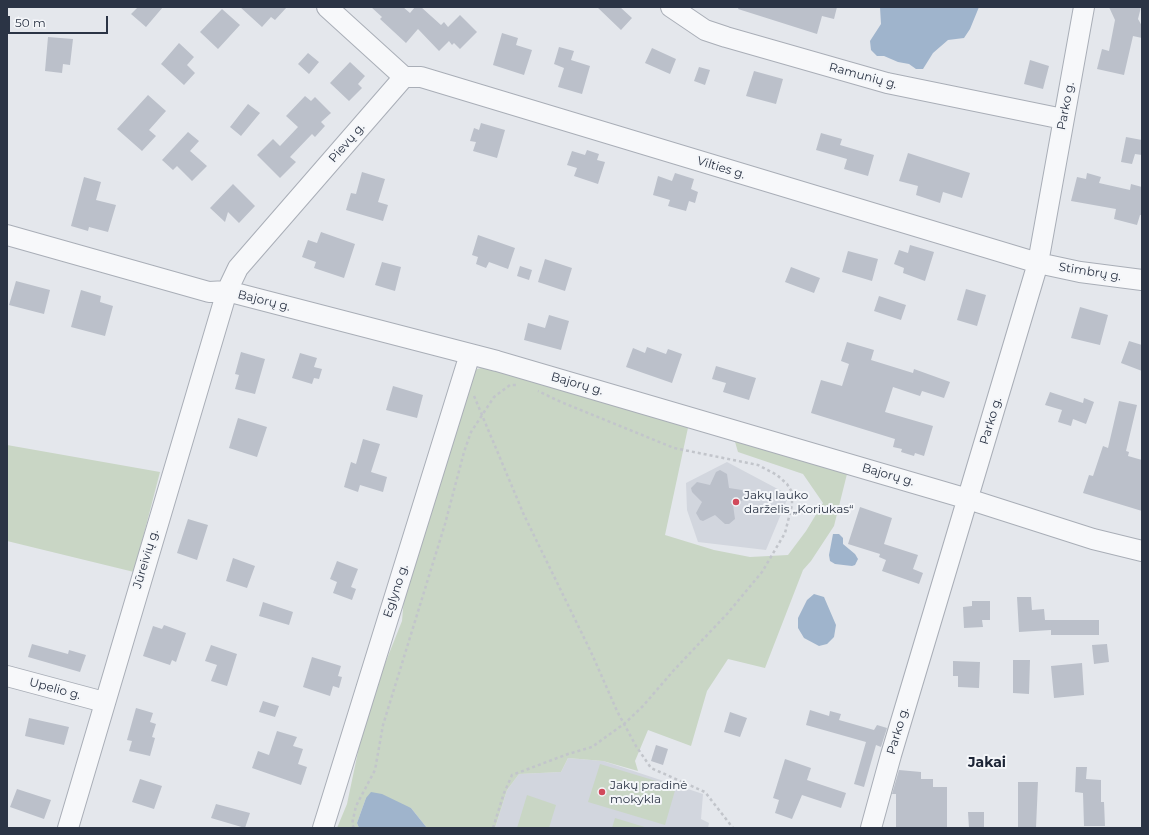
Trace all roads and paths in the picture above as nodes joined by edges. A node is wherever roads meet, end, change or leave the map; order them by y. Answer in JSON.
{"nodes":[{"id":1,"x":327,"y":7,"type":"edge"},
{"id":2,"x":671,"y":7,"type":"edge"},
{"id":3,"x":1084,"y":7,"type":"edge"},
{"id":4,"x":404,"y":77,"type":"junction"},
{"id":5,"x":1063,"y":119,"type":"junction"},
{"id":6,"x":7,"y":235,"type":"edge"},
{"id":7,"x":1038,"y":263,"type":"junction"},
{"id":8,"x":1142,"y":280,"type":"edge"},
{"id":9,"x":227,"y":291,"type":"junction"},
{"id":10,"x":467,"y":363,"type":"junction"},
{"id":11,"x":524,"y":384,"type":"dead end"},
{"id":12,"x":536,"y":390,"type":"dead end"},
{"id":13,"x":482,"y":416,"type":"junction"},
{"id":14,"x":968,"y":499,"type":"junction"},
{"id":15,"x":1142,"y":551,"type":"edge"},
{"id":16,"x":7,"y":676,"type":"edge"},
{"id":17,"x":104,"y":702,"type":"junction"},
{"id":18,"x":624,"y":724,"type":"junction"},
{"id":19,"x":68,"y":828,"type":"edge"},
{"id":20,"x":323,"y":828,"type":"edge"},
{"id":21,"x":354,"y":828,"type":"edge"},
{"id":22,"x":493,"y":828,"type":"edge"},
{"id":23,"x":733,"y":828,"type":"edge"},
{"id":24,"x":871,"y":828,"type":"edge"}],
"edges":[{"from":1,"to":4,"type":"street"},
{"from":2,"to":5,"type":"street","name":"Ramunių g."},
{"from":3,"to":5,"type":"street","name":"Parko g."},
{"from":4,"to":7,"type":"street","name":"Vilties g."},
{"from":4,"to":9,"type":"street","name":"Pievų g."},
{"from":5,"to":7,"type":"street","name":"Parko g."},
{"from":6,"to":9,"type":"street","name":"Bajorų g."},
{"from":7,"to":8,"type":"street","name":"Stimbrų g."},
{"from":7,"to":14,"type":"street","name":"Parko g."},
{"from":9,"to":10,"type":"street","name":"Bajorų g."},
{"from":9,"to":17,"type":"street","name":"Jūreivių g."},
{"from":10,"to":13,"type":"path"},
{"from":10,"to":14,"type":"street","name":"Bajorų g."},
{"from":10,"to":20,"type":"street","name":"Eglyno g."},
{"from":11,"to":13,"type":"path"},
{"from":12,"to":18,"type":"path"},
{"from":13,"to":18,"type":"path"},
{"from":13,"to":21,"type":"path"},
{"from":14,"to":15,"type":"street","name":"Bajorų g."},
{"from":14,"to":24,"type":"street","name":"Parko g."},
{"from":16,"to":17,"type":"street","name":"Upelio g."},
{"from":17,"to":19,"type":"street","name":"Jūreivių g."},
{"from":18,"to":22,"type":"path"},
{"from":18,"to":23,"type":"path"}]}
